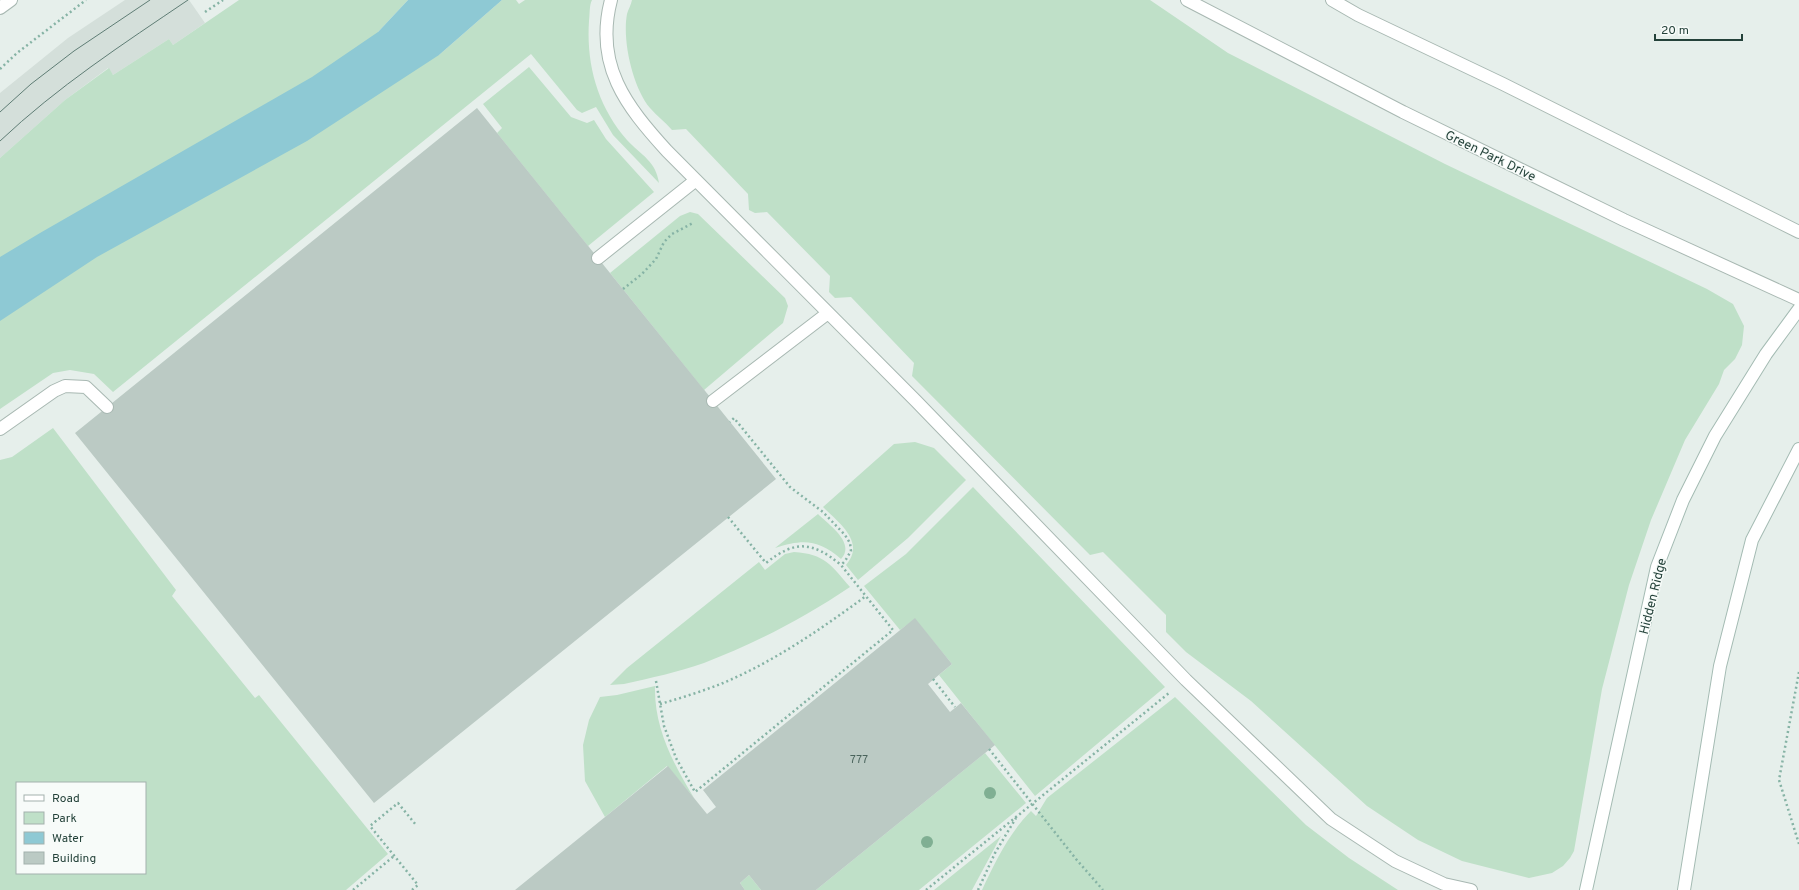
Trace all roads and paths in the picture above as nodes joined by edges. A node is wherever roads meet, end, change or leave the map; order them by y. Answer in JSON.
{"nodes":[{"id":1,"x":11,"y":0,"type":"edge"},
{"id":2,"x":86,"y":0,"type":"edge"},
{"id":3,"x":223,"y":0,"type":"edge"},
{"id":4,"x":611,"y":0,"type":"edge"},
{"id":5,"x":1187,"y":0,"type":"edge"},
{"id":6,"x":1332,"y":0,"type":"edge"},
{"id":7,"x":0,"y":8,"type":"edge"},
{"id":8,"x":205,"y":12,"type":"dead end"},
{"id":9,"x":0,"y":69,"type":"edge"},
{"id":10,"x":696,"y":180,"type":"junction"},
{"id":11,"x":693,"y":223,"type":"dead end"},
{"id":12,"x":1799,"y":232,"type":"edge"},
{"id":13,"x":598,"y":258,"type":"dead end"},
{"id":14,"x":622,"y":289,"type":"dead end"},
{"id":15,"x":1799,"y":300,"type":"edge"},
{"id":16,"x":1799,"y":309,"type":"edge"},
{"id":17,"x":828,"y":313,"type":"junction"},
{"id":18,"x":713,"y":401,"type":"dead end"},
{"id":19,"x":107,"y":407,"type":"dead end"},
{"id":20,"x":730,"y":422,"type":"dead end"},
{"id":21,"x":0,"y":429,"type":"edge"},
{"id":22,"x":1799,"y":449,"type":"edge"},
{"id":23,"x":728,"y":517,"type":"dead end"},
{"id":24,"x":841,"y":565,"type":"junction"},
{"id":25,"x":866,"y":596,"type":"junction"},
{"id":26,"x":893,"y":630,"type":"junction"},
{"id":27,"x":896,"y":633,"type":"dead end"},
{"id":28,"x":1799,"y":672,"type":"edge"},
{"id":29,"x":933,"y":679,"type":"dead end"},
{"id":30,"x":1186,"y":680,"type":"junction"},
{"id":31,"x":656,"y":682,"type":"dead end"},
{"id":32,"x":660,"y":704,"type":"junction"},
{"id":33,"x":955,"y":707,"type":"dead end"},
{"id":34,"x":989,"y":750,"type":"dead end"},
{"id":35,"x":1033,"y":803,"type":"junction"},
{"id":36,"x":1018,"y":816,"type":"junction"},
{"id":37,"x":416,"y":825,"type":"dead end"},
{"id":38,"x":1799,"y":844,"type":"edge"},
{"id":39,"x":395,"y":856,"type":"junction"},
{"id":40,"x":354,"y":890,"type":"edge"},
{"id":41,"x":412,"y":890,"type":"edge"},
{"id":42,"x":926,"y":890,"type":"edge"},
{"id":43,"x":978,"y":890,"type":"edge"},
{"id":44,"x":1103,"y":890,"type":"edge"},
{"id":45,"x":1471,"y":890,"type":"edge"},
{"id":46,"x":1586,"y":890,"type":"edge"},
{"id":47,"x":1684,"y":890,"type":"edge"}],
"edges":[{"from":1,"to":7,"type":"street"},
{"from":2,"to":9,"type":"path"},
{"from":3,"to":8,"type":"path"},
{"from":4,"to":10,"type":"street"},
{"from":5,"to":15,"type":"street","name":"Green Park Drive"},
{"from":6,"to":12,"type":"street"},
{"from":10,"to":13,"type":"street"},
{"from":10,"to":17,"type":"street"},
{"from":11,"to":14,"type":"path"},
{"from":16,"to":46,"type":"street","name":"Hidden Ridge"},
{"from":17,"to":18,"type":"street"},
{"from":17,"to":30,"type":"street"},
{"from":19,"to":21,"type":"street"},
{"from":20,"to":24,"type":"path"},
{"from":22,"to":47,"type":"street"},
{"from":23,"to":24,"type":"path"},
{"from":24,"to":25,"type":"path"},
{"from":25,"to":26,"type":"path"},
{"from":25,"to":32,"type":"path"},
{"from":26,"to":27,"type":"path"},
{"from":26,"to":32,"type":"path"},
{"from":28,"to":38,"type":"path"},
{"from":29,"to":33,"type":"path"},
{"from":30,"to":35,"type":"path"},
{"from":30,"to":45,"type":"street"},
{"from":31,"to":32,"type":"path"},
{"from":34,"to":35,"type":"path"},
{"from":35,"to":36,"type":"path"},
{"from":35,"to":44,"type":"path"},
{"from":36,"to":42,"type":"path"},
{"from":36,"to":43,"type":"path"},
{"from":37,"to":39,"type":"path"},
{"from":39,"to":40,"type":"path"},
{"from":39,"to":41,"type":"path"}]}
